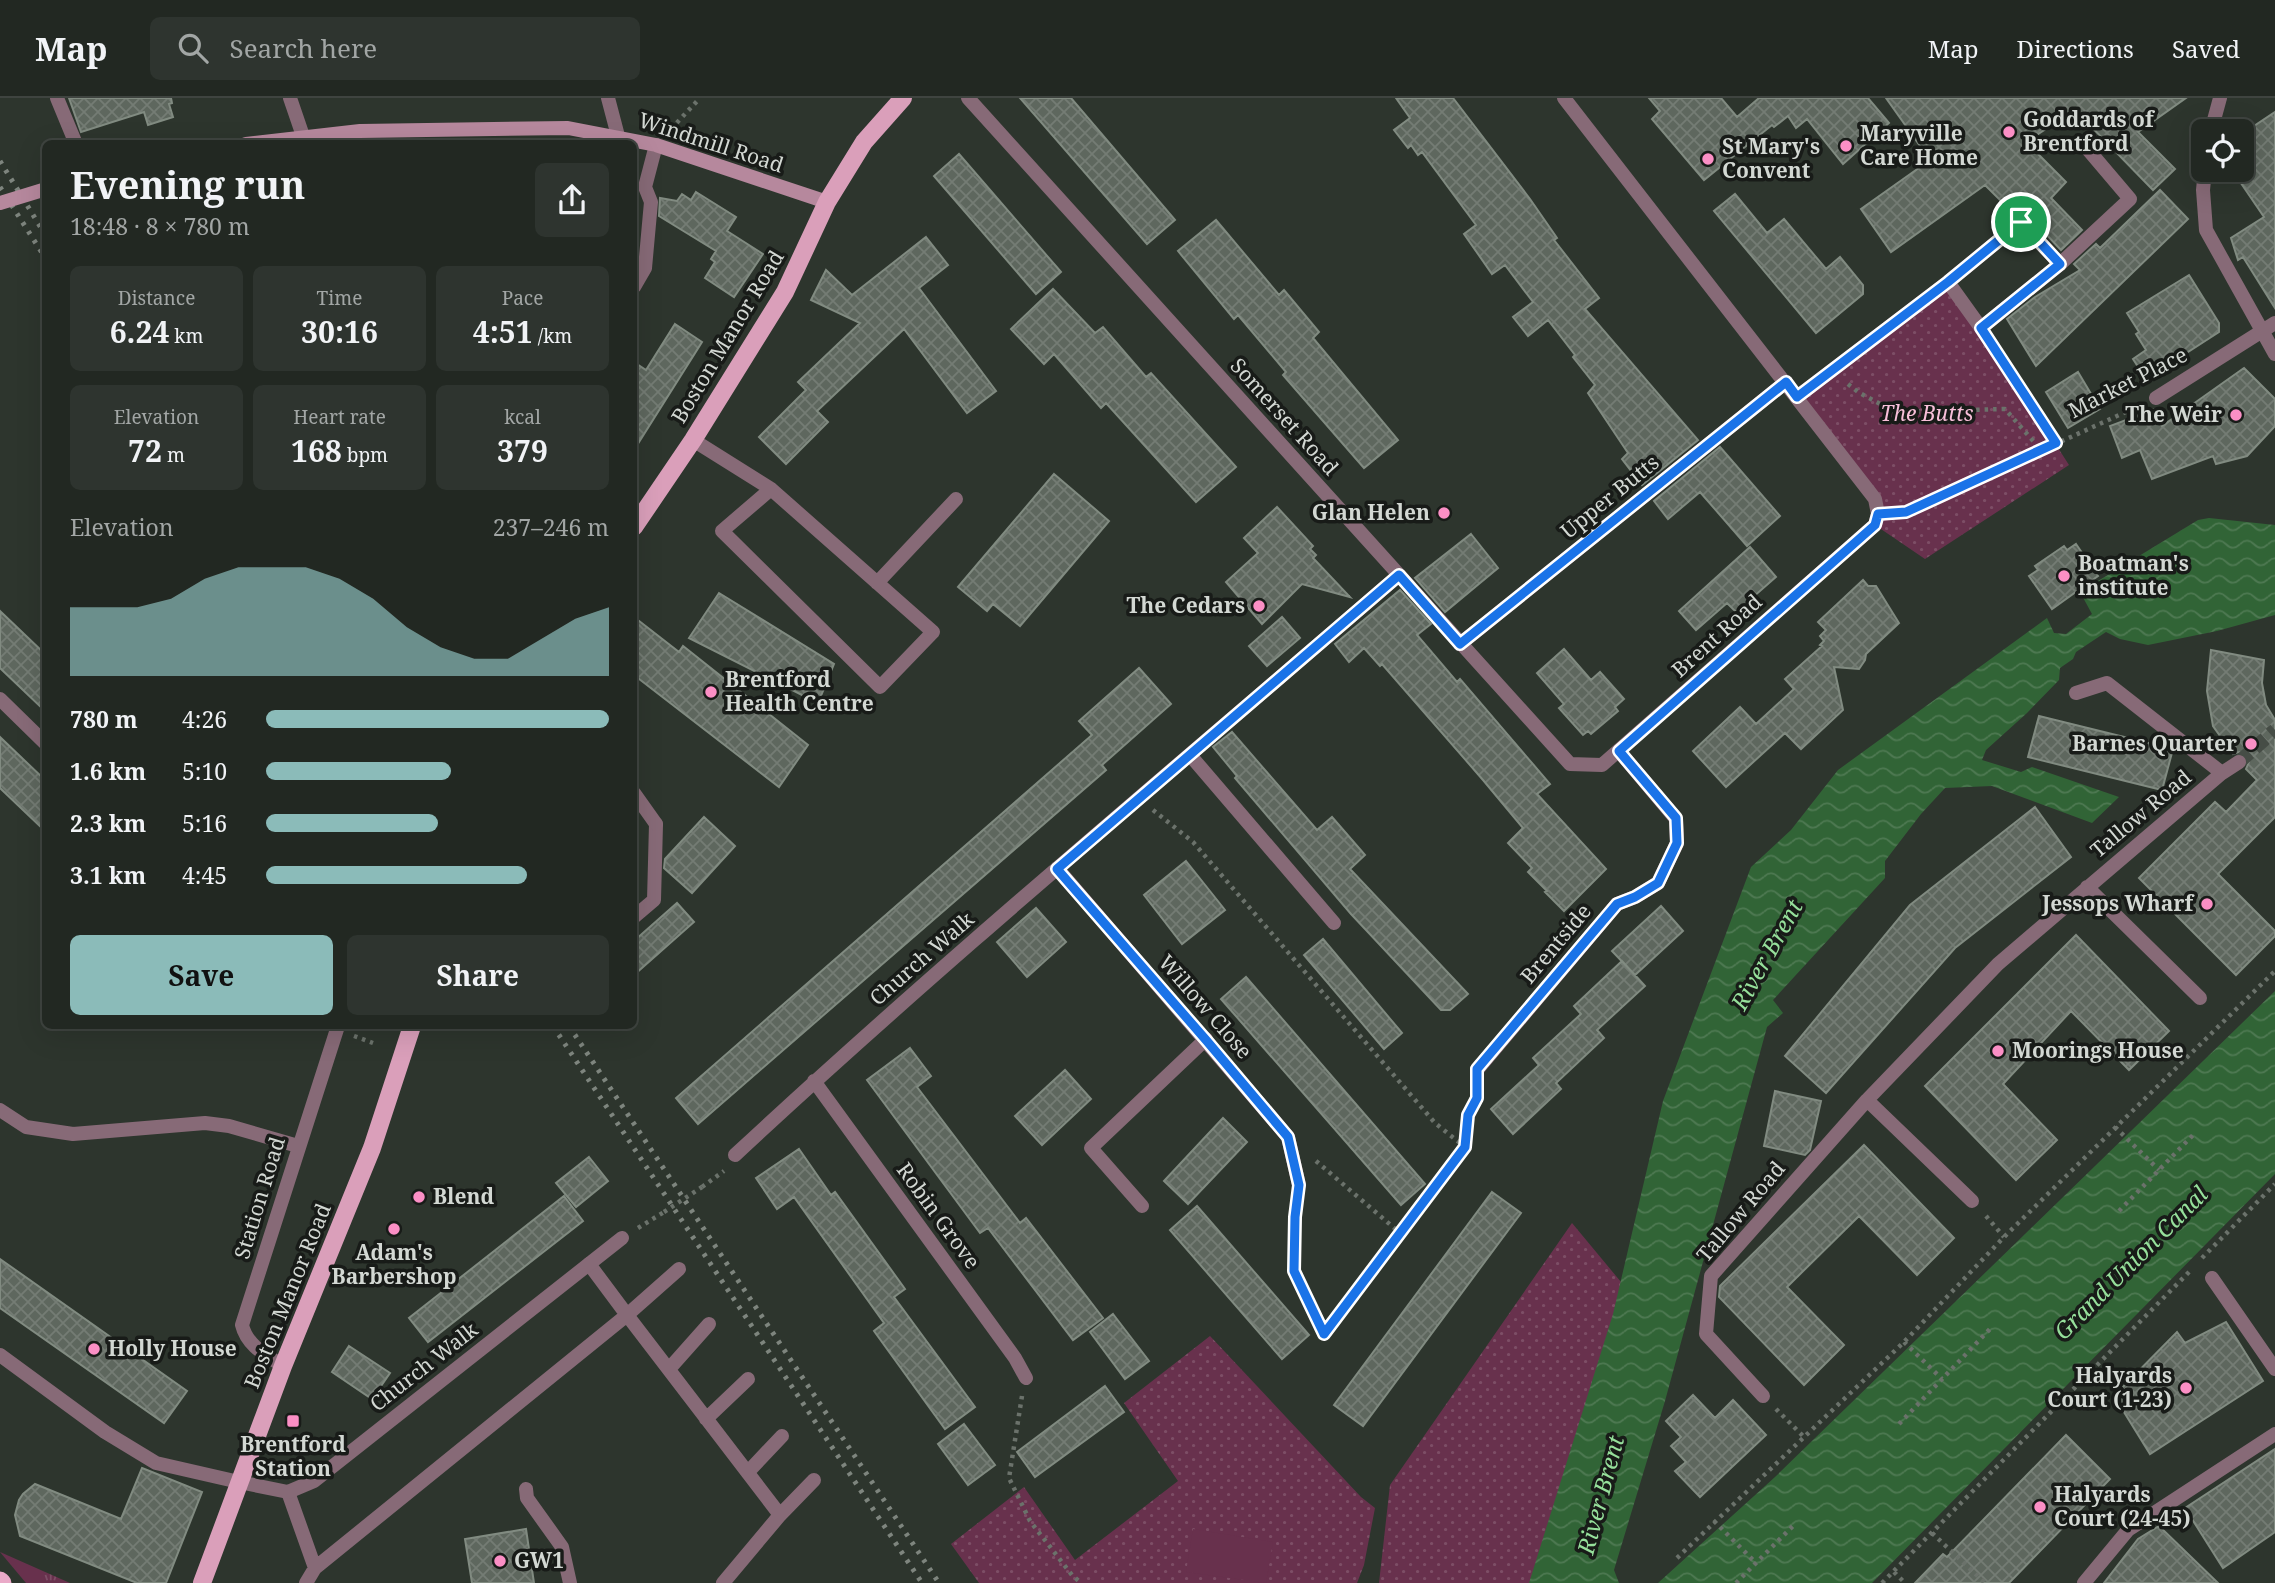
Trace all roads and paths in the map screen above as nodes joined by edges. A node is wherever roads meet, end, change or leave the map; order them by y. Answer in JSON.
{"nodes":[{"id":1,"x":57,"y":98,"type":"edge"},
{"id":2,"x":290,"y":98,"type":"edge"},
{"id":3,"x":608,"y":98,"type":"edge"},
{"id":4,"x":700,"y":98,"type":"edge"},
{"id":5,"x":903,"y":98,"type":"edge"},
{"id":6,"x":968,"y":98,"type":"edge"},
{"id":7,"x":1564,"y":98,"type":"edge"},
{"id":8,"x":2220,"y":98,"type":"edge"},
{"id":9,"x":2214,"y":119,"type":"edge"},
{"id":10,"x":303,"y":136,"type":"junction"},
{"id":11,"x":618,"y":136,"type":"junction"},
{"id":12,"x":74,"y":140,"type":"edge"},
{"id":13,"x":274,"y":140,"type":"edge"},
{"id":14,"x":635,"y":140,"type":"edge"},
{"id":15,"x":637,"y":140,"type":"edge"},
{"id":16,"x":656,"y":145,"type":"junction"},
{"id":17,"x":2085,"y":146,"type":"dead end"},
{"id":18,"x":2204,"y":182,"type":"edge"},
{"id":19,"x":42,"y":190,"type":"edge"},
{"id":20,"x":827,"y":202,"type":"junction"},
{"id":21,"x":0,"y":203,"type":"edge"},
{"id":22,"x":2060,"y":264,"type":"junction"},
{"id":23,"x":637,"y":282,"type":"edge"},
{"id":24,"x":1948,"y":282,"type":"junction"},
{"id":25,"x":2275,"y":323,"type":"edge"},
{"id":26,"x":1981,"y":328,"type":"junction"},
{"id":27,"x":2262,"y":333,"type":"junction"},
{"id":28,"x":2275,"y":354,"type":"edge"},
{"id":29,"x":1832,"y":369,"type":"junction"},
{"id":30,"x":1786,"y":382,"type":"junction"},
{"id":31,"x":1797,"y":397,"type":"junction"},
{"id":32,"x":2156,"y":398,"type":"joint"},
{"id":33,"x":693,"y":440,"type":"junction"},
{"id":34,"x":2056,"y":443,"type":"junction"},
{"id":35,"x":2042,"y":451,"type":"junction"},
{"id":36,"x":771,"y":489,"type":"junction"},
{"id":37,"x":956,"y":499,"type":"dead end"},
{"id":38,"x":1878,"y":514,"type":"junction"},
{"id":39,"x":637,"y":519,"type":"edge"},
{"id":40,"x":1399,"y":575,"type":"junction"},
{"id":41,"x":877,"y":583,"type":"junction"},
{"id":42,"x":1460,"y":644,"type":"junction"},
{"id":43,"x":2076,"y":693,"type":"dead end"},
{"id":44,"x":0,"y":699,"type":"edge"},
{"id":45,"x":42,"y":740,"type":"edge"},
{"id":46,"x":1619,"y":751,"type":"junction"},
{"id":47,"x":1190,"y":755,"type":"junction"},
{"id":48,"x":2239,"y":762,"type":"tunnel mouth"},
{"id":49,"x":1570,"y":764,"type":"joint"},
{"id":50,"x":2222,"y":773,"type":"junction"},
{"id":51,"x":637,"y":797,"type":"edge"},
{"id":52,"x":1139,"y":799,"type":"junction"},
{"id":53,"x":1057,"y":869,"type":"junction"},
{"id":54,"x":2087,"y":887,"type":"junction"},
{"id":55,"x":637,"y":914,"type":"edge"},
{"id":56,"x":1334,"y":923,"type":"dead end"},
{"id":57,"x":2275,"y":971,"type":"edge"},
{"id":58,"x":2200,"y":998,"type":"dead end"},
{"id":59,"x":337,"y":1029,"type":"edge"},
{"id":60,"x":411,"y":1029,"type":"edge"},
{"id":61,"x":1206,"y":1040,"type":"junction"},
{"id":62,"x":1477,"y":1069,"type":"joint"},
{"id":63,"x":814,"y":1081,"type":"junction"},
{"id":64,"x":1867,"y":1100,"type":"junction"},
{"id":65,"x":0,"y":1110,"type":"edge"},
{"id":66,"x":2115,"y":1127,"type":"junction"},
{"id":67,"x":2196,"y":1132,"type":"dead end"},
{"id":68,"x":1288,"y":1137,"type":"junction"},
{"id":69,"x":298,"y":1146,"type":"junction"},
{"id":70,"x":1465,"y":1147,"type":"junction"},
{"id":71,"x":735,"y":1155,"type":"dead end"},
{"id":72,"x":2159,"y":1170,"type":"junction"},
{"id":73,"x":724,"y":1171,"type":"dead end"},
{"id":74,"x":2275,"y":1184,"type":"edge"},
{"id":75,"x":1299,"y":1185,"type":"joint"},
{"id":76,"x":1972,"y":1200,"type":"dead end"},
{"id":77,"x":1142,"y":1206,"type":"dead end"},
{"id":78,"x":2119,"y":1211,"type":"dead end"},
{"id":79,"x":650,"y":1221,"type":"dead end"},
{"id":80,"x":1400,"y":1233,"type":"junction"},
{"id":81,"x":622,"y":1238,"type":"dead end"},
{"id":82,"x":589,"y":1264,"type":"junction"},
{"id":83,"x":679,"y":1269,"type":"dead end"},
{"id":84,"x":2212,"y":1278,"type":"dead end"},
{"id":85,"x":627,"y":1315,"type":"junction"},
{"id":86,"x":709,"y":1324,"type":"dead end"},
{"id":87,"x":1990,"y":1329,"type":"dead end"},
{"id":88,"x":1904,"y":1342,"type":"junction"},
{"id":89,"x":0,"y":1355,"type":"edge"},
{"id":90,"x":284,"y":1366,"type":"junction"},
{"id":91,"x":669,"y":1369,"type":"junction"},
{"id":92,"x":2275,"y":1369,"type":"edge"},
{"id":93,"x":1026,"y":1378,"type":"joint"},
{"id":94,"x":1942,"y":1379,"type":"junction"},
{"id":95,"x":748,"y":1380,"type":"dead end"},
{"id":96,"x":1763,"y":1396,"type":"joint"},
{"id":97,"x":706,"y":1419,"type":"junction"},
{"id":98,"x":1899,"y":1424,"type":"dead end"},
{"id":99,"x":2275,"y":1434,"type":"edge"},
{"id":100,"x":782,"y":1436,"type":"dead end"},
{"id":101,"x":1803,"y":1436,"type":"junction"},
{"id":102,"x":748,"y":1472,"type":"junction"},
{"id":103,"x":814,"y":1480,"type":"dead end"},
{"id":104,"x":239,"y":1482,"type":"junction"},
{"id":105,"x":526,"y":1489,"type":"dead end"},
{"id":106,"x":288,"y":1492,"type":"junction"},
{"id":107,"x":780,"y":1515,"type":"junction"},
{"id":108,"x":1714,"y":1521,"type":"junction"},
{"id":109,"x":1796,"y":1522,"type":"dead end"},
{"id":110,"x":1933,"y":1533,"type":"junction"},
{"id":111,"x":1677,"y":1558,"type":"dead end"},
{"id":112,"x":1756,"y":1563,"type":"junction"},
{"id":113,"x":315,"y":1567,"type":"junction"},
{"id":114,"x":1894,"y":1572,"type":"junction"},
{"id":115,"x":202,"y":1583,"type":"edge"},
{"id":116,"x":306,"y":1583,"type":"edge"},
{"id":117,"x":570,"y":1583,"type":"edge"},
{"id":118,"x":723,"y":1583,"type":"edge"},
{"id":119,"x":1081,"y":1583,"type":"edge"},
{"id":120,"x":1736,"y":1583,"type":"edge"},
{"id":121,"x":1882,"y":1583,"type":"edge"},
{"id":122,"x":1905,"y":1583,"type":"edge"},
{"id":123,"x":1984,"y":1583,"type":"edge"},
{"id":124,"x":2084,"y":1583,"type":"edge"}],
"edges":[{"from":1,"to":12,"type":"street"},
{"from":2,"to":10,"type":"street"},
{"from":3,"to":11,"type":"street"},
{"from":4,"to":16,"type":"path"},
{"from":5,"to":20,"type":"main road","name":"Boston Manor Road"},
{"from":6,"to":40,"type":"street","name":"Somerset Road"},
{"from":7,"to":30,"type":"street"},
{"from":8,"to":9,"type":"street"},
{"from":10,"to":11,"type":"main road","name":"Windmill Road"},
{"from":10,"to":13,"type":"main road","name":"Windmill Road"},
{"from":11,"to":14,"type":"main road","name":"Windmill Road"},
{"from":15,"to":16,"type":"main road","name":"Windmill Road"},
{"from":16,"to":20,"type":"main road","name":"Windmill Road"},
{"from":16,"to":23,"type":"street"},
{"from":17,"to":22,"type":"street"},
{"from":18,"to":27,"type":"street"},
{"from":19,"to":21,"type":"main road","bridge":true},
{"from":20,"to":33,"type":"main road","name":"Boston Manor Road"},
{"from":22,"to":24,"type":"street"},
{"from":22,"to":26,"type":"street"},
{"from":24,"to":26,"type":"street"},
{"from":24,"to":29,"type":"street"},
{"from":25,"to":27,"type":"street","name":"Market Place"},
{"from":26,"to":34,"type":"path"},
{"from":27,"to":28,"type":"street"},
{"from":27,"to":32,"type":"street","name":"Market Place"},
{"from":29,"to":31,"type":"street"},
{"from":29,"to":35,"type":"path"},
{"from":30,"to":31,"type":"street"},
{"from":30,"to":42,"type":"street","name":"Upper Butts"},
{"from":31,"to":38,"type":"street"},
{"from":32,"to":34,"type":"path","name":"Market Place"},
{"from":33,"to":36,"type":"street"},
{"from":33,"to":39,"type":"main road","name":"Boston Manor Road"},
{"from":34,"to":35,"type":"path","name":"Market Place"},
{"from":35,"to":38,"type":"path","name":"Market Place"},
{"from":36,"to":41,"type":"street"},
{"from":36,"to":41,"type":"street"},
{"from":37,"to":41,"type":"street"},
{"from":38,"to":46,"type":"street","name":"Brent Road"},
{"from":40,"to":42,"type":"street","name":"Somerset Road"},
{"from":40,"to":47,"type":"street"},
{"from":42,"to":49,"type":"street","name":"Somerset Road"},
{"from":43,"to":50,"type":"street","name":"Tallow Road"},
{"from":44,"to":45,"type":"street"},
{"from":46,"to":49,"type":"street","name":"Brent Road"},
{"from":46,"to":62,"type":"street","name":"Brentside"},
{"from":47,"to":52,"type":"street"},
{"from":47,"to":56,"type":"street"},
{"from":48,"to":50,"type":"street","name":"Tallow Road"},
{"from":50,"to":54,"type":"street","name":"Tallow Road"},
{"from":51,"to":55,"type":"street"},
{"from":52,"to":53,"type":"street","name":"Church Walk"},
{"from":52,"to":70,"type":"path"},
{"from":53,"to":61,"type":"street","name":"Willow Close"},
{"from":53,"to":63,"type":"street","name":"Church Walk"},
{"from":54,"to":58,"type":"street","name":"Tallow Road"},
{"from":54,"to":64,"type":"street","name":"Tallow Road"},
{"from":57,"to":66,"type":"path"},
{"from":59,"to":69,"type":"street","name":"Station Road"},
{"from":60,"to":90,"type":"main road","name":"Boston Manor Road"},
{"from":61,"to":68,"type":"street","name":"Willow Close"},
{"from":61,"to":77,"type":"street"},
{"from":62,"to":70,"type":"path"},
{"from":63,"to":71,"type":"street","name":"Church Walk"},
{"from":63,"to":93,"type":"street","name":"Robin Grove"},
{"from":64,"to":76,"type":"street"},
{"from":64,"to":96,"type":"street","name":"Tallow Road"},
{"from":65,"to":69,"type":"street"},
{"from":66,"to":72,"type":"path"},
{"from":66,"to":88,"type":"path"},
{"from":67,"to":72,"type":"path"},
{"from":68,"to":75,"type":"street","name":"Willow Close"},
{"from":68,"to":80,"type":"path"},
{"from":69,"to":90,"type":"street","name":"Station Road"},
{"from":70,"to":80,"type":"path"},
{"from":72,"to":78,"type":"path"},
{"from":73,"to":79,"type":"path","bridge":true},
{"from":74,"to":110,"type":"path"},
{"from":75,"to":80,"type":"path"},
{"from":81,"to":82,"type":"street","name":"Church Walk"},
{"from":82,"to":85,"type":"street"},
{"from":82,"to":106,"type":"street","name":"Church Walk"},
{"from":83,"to":85,"type":"street"},
{"from":84,"to":92,"type":"street"},
{"from":85,"to":91,"type":"street"},
{"from":85,"to":113,"type":"street"},
{"from":86,"to":91,"type":"street"},
{"from":87,"to":94,"type":"path"},
{"from":88,"to":94,"type":"path"},
{"from":88,"to":101,"type":"path"},
{"from":89,"to":104,"type":"street"},
{"from":90,"to":104,"type":"main road","name":"Boston Manor Road"},
{"from":91,"to":97,"type":"street"},
{"from":93,"to":119,"type":"path"},
{"from":94,"to":98,"type":"path"},
{"from":95,"to":97,"type":"street"},
{"from":96,"to":101,"type":"path"},
{"from":97,"to":102,"type":"street"},
{"from":99,"to":124,"type":"street"},
{"from":100,"to":102,"type":"street"},
{"from":101,"to":108,"type":"path"},
{"from":102,"to":107,"type":"street"},
{"from":103,"to":107,"type":"street"},
{"from":104,"to":106,"type":"street"},
{"from":104,"to":115,"type":"main road","name":"Boston Manor Road"},
{"from":105,"to":117,"type":"street"},
{"from":106,"to":113,"type":"street"},
{"from":107,"to":118,"type":"street"},
{"from":108,"to":111,"type":"path"},
{"from":108,"to":112,"type":"path"},
{"from":109,"to":112,"type":"path"},
{"from":110,"to":114,"type":"path"},
{"from":110,"to":123,"type":"path"},
{"from":112,"to":120,"type":"path"},
{"from":113,"to":116,"type":"street"},
{"from":114,"to":121,"type":"path"},
{"from":114,"to":122,"type":"path"}]}
